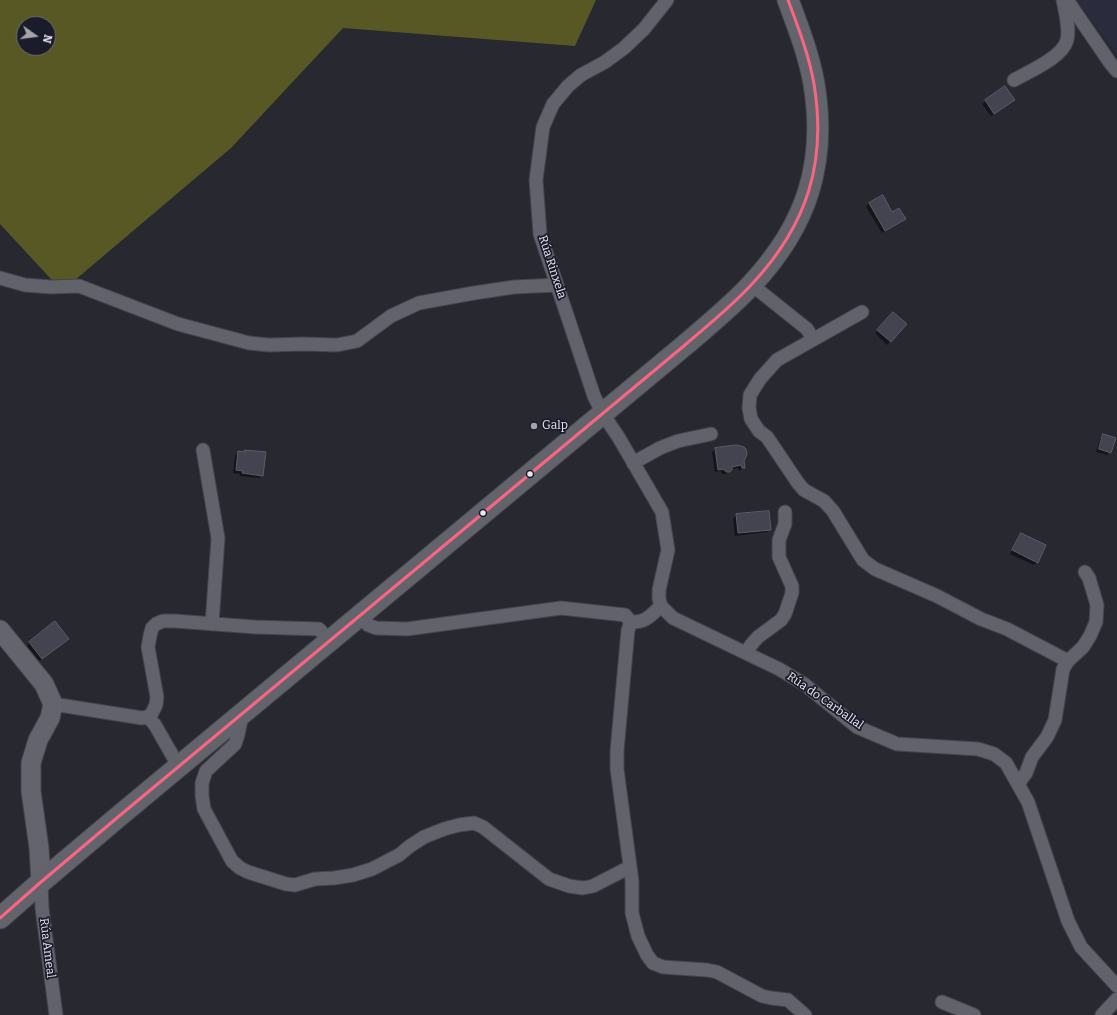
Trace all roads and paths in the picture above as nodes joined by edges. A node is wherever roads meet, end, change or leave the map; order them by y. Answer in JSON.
{"nodes":[{"id":1,"x":667,"y":0,"type":"edge"},
{"id":2,"x":788,"y":0,"type":"edge"},
{"id":3,"x":1063,"y":0,"type":"edge"},
{"id":4,"x":1067,"y":0,"type":"edge"},
{"id":5,"x":1117,"y":71,"type":"edge"},
{"id":6,"x":1014,"y":80,"type":"dead end"},
{"id":7,"x":0,"y":278,"type":"edge"},
{"id":8,"x":557,"y":285,"type":"junction"},
{"id":9,"x":752,"y":285,"type":"junction"},
{"id":10,"x":862,"y":312,"type":"dead end"},
{"id":11,"x":813,"y":339,"type":"junction"},
{"id":12,"x":603,"y":414,"type":"junction"},
{"id":13,"x":711,"y":434,"type":"dead end"},
{"id":14,"x":203,"y":450,"type":"dead end"},
{"id":15,"x":633,"y":463,"type":"junction"},
{"id":16,"x":786,"y":512,"type":"dead end"},
{"id":17,"x":1085,"y":572,"type":"dead end"},
{"id":18,"x":661,"y":606,"type":"junction"},
{"id":19,"x":361,"y":616,"type":"junction"},
{"id":20,"x":631,"y":622,"type":"junction"},
{"id":21,"x":212,"y":624,"type":"junction"},
{"id":22,"x":0,"y":630,"type":"edge"},
{"id":23,"x":330,"y":641,"type":"junction"},
{"id":24,"x":746,"y":653,"type":"junction"},
{"id":25,"x":1068,"y":661,"type":"junction"},
{"id":26,"x":53,"y":704,"type":"junction"},
{"id":27,"x":242,"y":714,"type":"junction"},
{"id":28,"x":148,"y":717,"type":"junction"},
{"id":29,"x":179,"y":767,"type":"junction"},
{"id":30,"x":1018,"y":784,"type":"junction"},
{"id":31,"x":630,"y":867,"type":"junction"},
{"id":32,"x":41,"y":882,"type":"junction"},
{"id":33,"x":0,"y":918,"type":"edge"},
{"id":34,"x":1117,"y":985,"type":"edge"},
{"id":35,"x":1117,"y":999,"type":"edge"},
{"id":36,"x":942,"y":1002,"type":"dead end"},
{"id":37,"x":56,"y":1015,"type":"edge"},
{"id":38,"x":804,"y":1015,"type":"edge"},
{"id":39,"x":974,"y":1015,"type":"edge"},
{"id":40,"x":1102,"y":1015,"type":"edge"}],
"edges":[{"from":1,"to":8,"type":"street","name":"Rúa Rinxela"},
{"from":2,"to":9,"type":"main road"},
{"from":3,"to":6,"type":"street"},
{"from":4,"to":5,"type":"street"},
{"from":7,"to":8,"type":"street"},
{"from":8,"to":12,"type":"street","name":"Rúa Rinxela"},
{"from":9,"to":11,"type":"street"},
{"from":9,"to":12,"type":"main road"},
{"from":10,"to":11,"type":"street"},
{"from":11,"to":25,"type":"street"},
{"from":12,"to":15,"type":"street"},
{"from":12,"to":19,"type":"main road"},
{"from":13,"to":15,"type":"street"},
{"from":14,"to":21,"type":"street"},
{"from":15,"to":18,"type":"street"},
{"from":16,"to":24,"type":"street"},
{"from":17,"to":25,"type":"street"},
{"from":18,"to":20,"type":"street"},
{"from":18,"to":24,"type":"street","name":"Rúa do Carballal"},
{"from":19,"to":20,"type":"street"},
{"from":19,"to":23,"type":"main road"},
{"from":20,"to":31,"type":"street"},
{"from":21,"to":23,"type":"street"},
{"from":21,"to":28,"type":"street"},
{"from":22,"to":26,"type":"main road"},
{"from":23,"to":27,"type":"main road"},
{"from":24,"to":30,"type":"street","name":"Rúa do Carballal"},
{"from":25,"to":30,"type":"street"},
{"from":26,"to":28,"type":"street"},
{"from":26,"to":32,"type":"main road"},
{"from":27,"to":29,"type":"main road"},
{"from":27,"to":31,"type":"street"},
{"from":28,"to":29,"type":"street"},
{"from":29,"to":32,"type":"main road"},
{"from":30,"to":34,"type":"street","name":"Rúa do Carballal"},
{"from":31,"to":38,"type":"street"},
{"from":32,"to":33,"type":"main road"},
{"from":32,"to":37,"type":"street","name":"Rúa Ameal"},
{"from":35,"to":40,"type":"street"},
{"from":36,"to":39,"type":"street"}]}
